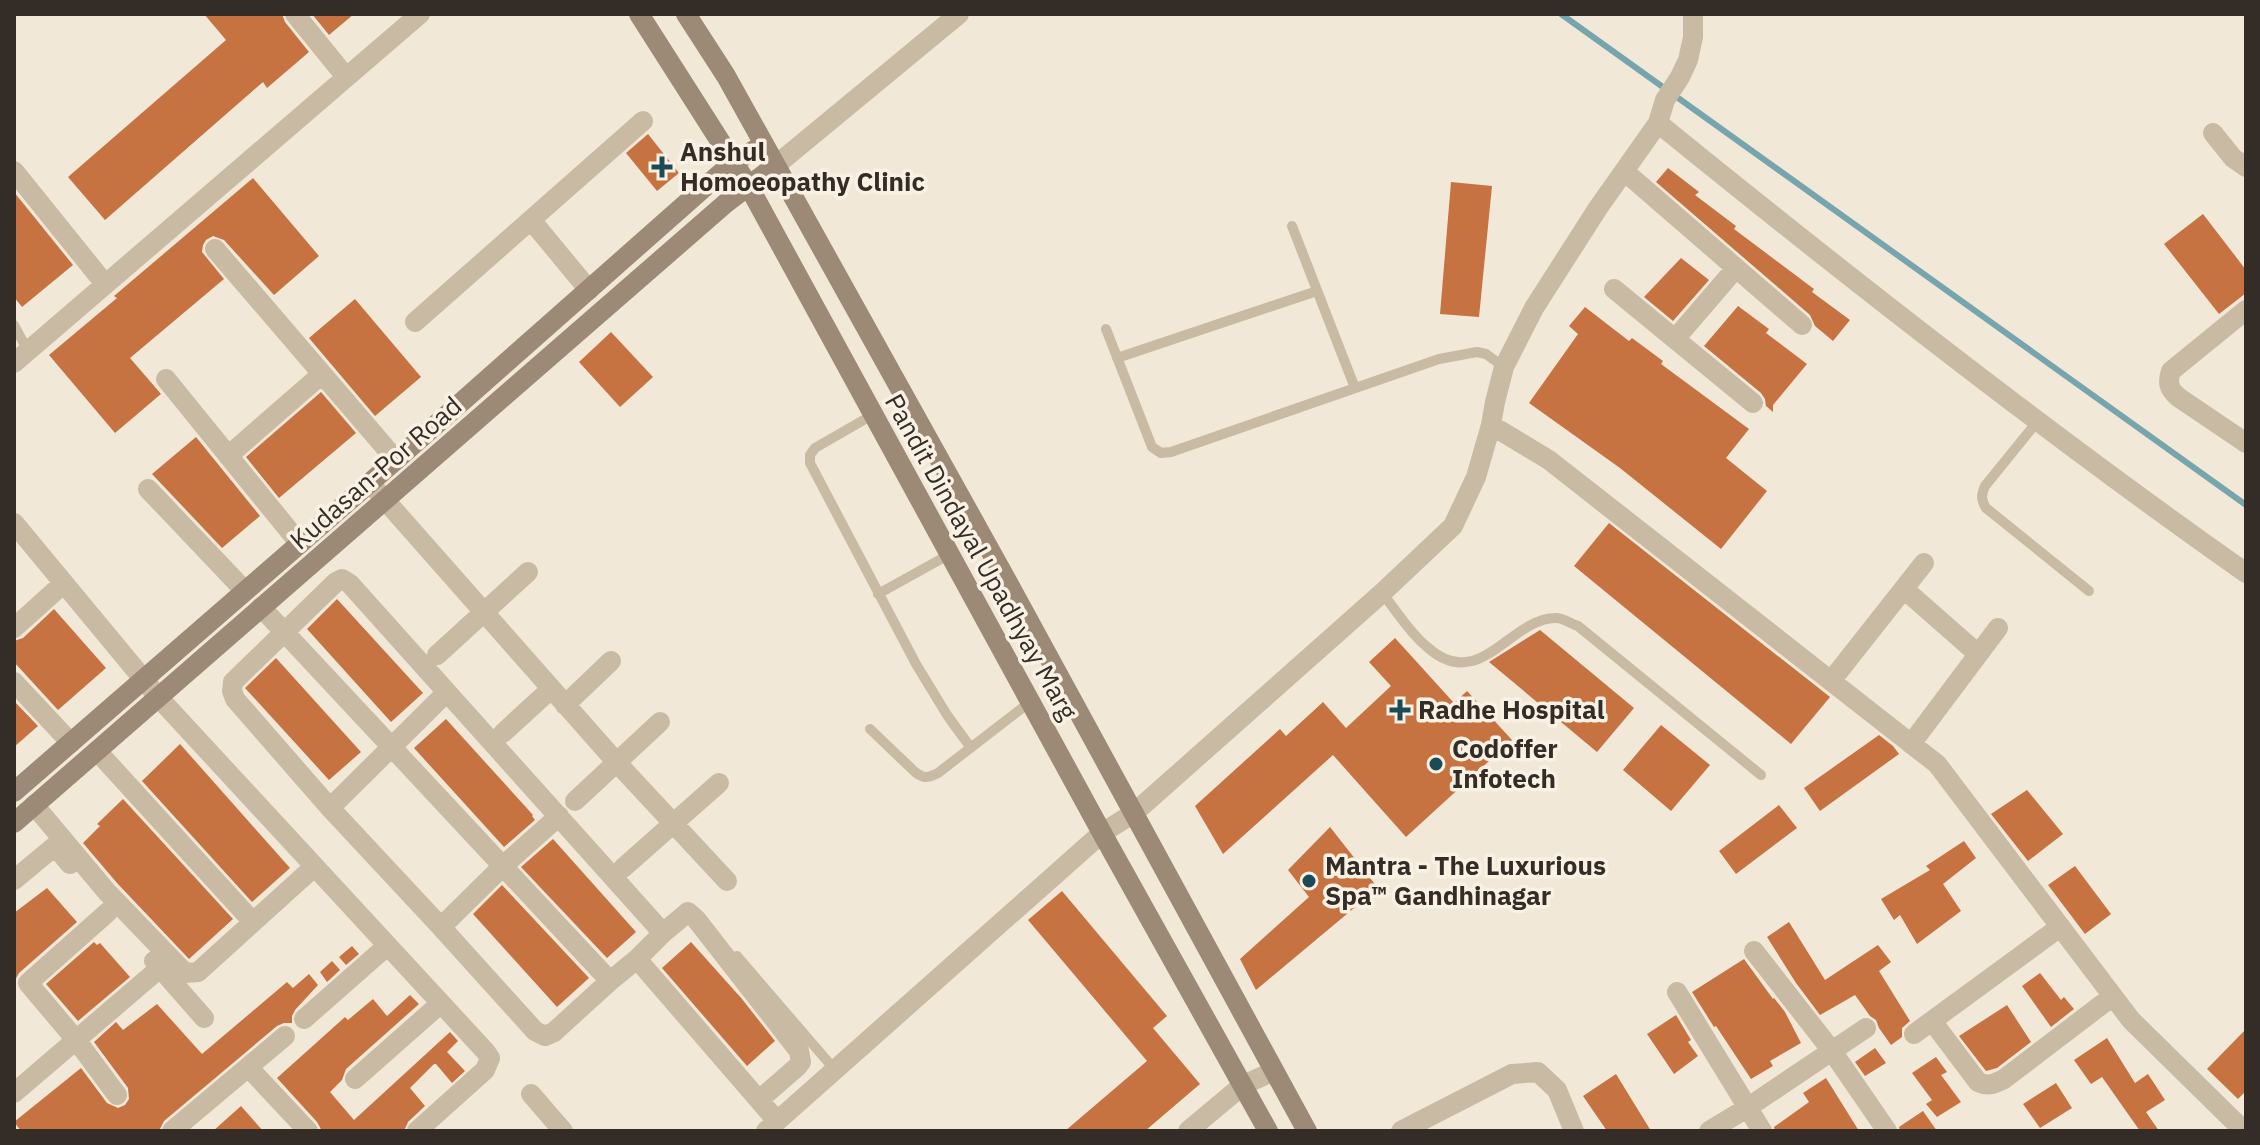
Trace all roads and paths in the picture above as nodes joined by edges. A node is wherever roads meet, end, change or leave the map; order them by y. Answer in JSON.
{"nodes":[{"id":1,"x":295,"y":14,"type":"edge"},
{"id":2,"x":420,"y":14,"type":"edge"},
{"id":3,"x":639,"y":14,"type":"edge"},
{"id":4,"x":686,"y":14,"type":"edge"},
{"id":5,"x":959,"y":14,"type":"edge"},
{"id":6,"x":1693,"y":14,"type":"edge"},
{"id":7,"x":346,"y":77,"type":"junction"},
{"id":8,"x":643,"y":121,"type":"dead end"},
{"id":9,"x":1658,"y":123,"type":"junction"},
{"id":10,"x":2213,"y":133,"type":"dead end"},
{"id":11,"x":764,"y":144,"type":"junction"},
{"id":12,"x":733,"y":163,"type":"junction"},
{"id":13,"x":775,"y":166,"type":"junction"},
{"id":14,"x":2246,"y":167,"type":"edge"},
{"id":15,"x":14,"y":171,"type":"edge"},
{"id":16,"x":1624,"y":171,"type":"junction"},
{"id":17,"x":748,"y":185,"type":"junction"},
{"id":18,"x":531,"y":220,"type":"junction"},
{"id":19,"x":1292,"y":226,"type":"dead end"},
{"id":20,"x":215,"y":249,"type":"dead end"},
{"id":21,"x":1736,"y":268,"type":"junction"},
{"id":22,"x":105,"y":284,"type":"junction"},
{"id":23,"x":1614,"y":289,"type":"dead end"},
{"id":24,"x":589,"y":290,"type":"junction"},
{"id":25,"x":1317,"y":291,"type":"junction"},
{"id":26,"x":2246,"y":310,"type":"edge"},
{"id":27,"x":415,"y":322,"type":"dead end"},
{"id":28,"x":14,"y":325,"type":"edge"},
{"id":29,"x":1802,"y":325,"type":"dead end"},
{"id":30,"x":1106,"y":329,"type":"dead end"},
{"id":31,"x":1675,"y":339,"type":"junction"},
{"id":32,"x":21,"y":357,"type":"edge"},
{"id":33,"x":1117,"y":358,"type":"junction"},
{"id":34,"x":1504,"y":367,"type":"junction"},
{"id":35,"x":322,"y":374,"type":"junction"},
{"id":36,"x":166,"y":379,"type":"dead end"},
{"id":37,"x":1355,"y":388,"type":"junction"},
{"id":38,"x":1753,"y":403,"type":"dead end"},
{"id":39,"x":874,"y":414,"type":"junction"},
{"id":40,"x":2037,"y":422,"type":"junction"},
{"id":41,"x":1491,"y":425,"type":"junction"},
{"id":42,"x":2246,"y":443,"type":"edge"},
{"id":43,"x":228,"y":456,"type":"junction"},
{"id":44,"x":396,"y":460,"type":"junction"},
{"id":45,"x":370,"y":483,"type":"junction"},
{"id":46,"x":148,"y":489,"type":"dead end"},
{"id":47,"x":384,"y":500,"type":"junction"},
{"id":48,"x":14,"y":523,"type":"edge"},
{"id":49,"x":300,"y":544,"type":"junction"},
{"id":50,"x":950,"y":554,"type":"junction"},
{"id":51,"x":1924,"y":563,"type":"dead end"},
{"id":52,"x":528,"y":572,"type":"dead end"},
{"id":53,"x":2246,"y":573,"type":"edge"},
{"id":54,"x":64,"y":583,"type":"junction"},
{"id":55,"x":1904,"y":589,"type":"junction"},
{"id":56,"x":245,"y":591,"type":"junction"},
{"id":57,"x":2089,"y":591,"type":"dead end"},
{"id":58,"x":1382,"y":593,"type":"junction"},
{"id":59,"x":878,"y":594,"type":"junction"},
{"id":60,"x":261,"y":607,"type":"junction"},
{"id":61,"x":483,"y":612,"type":"junction"},
{"id":62,"x":14,"y":628,"type":"edge"},
{"id":63,"x":1998,"y":628,"type":"dead end"},
{"id":64,"x":285,"y":632,"type":"junction"},
{"id":65,"x":1978,"y":654,"type":"junction"},
{"id":66,"x":437,"y":655,"type":"dead end"},
{"id":67,"x":611,"y":661,"type":"dead end"},
{"id":68,"x":143,"y":680,"type":"junction"},
{"id":69,"x":1831,"y":681,"type":"junction"},
{"id":70,"x":14,"y":683,"type":"edge"},
{"id":71,"x":551,"y":689,"type":"junction"},
{"id":72,"x":447,"y":692,"type":"junction"},
{"id":73,"x":159,"y":698,"type":"junction"},
{"id":74,"x":1030,"y":702,"type":"junction"},
{"id":75,"x":565,"y":705,"type":"junction"},
{"id":76,"x":660,"y":722,"type":"dead end"},
{"id":77,"x":870,"y":729,"type":"dead end"},
{"id":78,"x":503,"y":733,"type":"dead end"},
{"id":79,"x":71,"y":743,"type":"junction"},
{"id":80,"x":1911,"y":744,"type":"junction"},
{"id":81,"x":393,"y":747,"type":"junction"},
{"id":82,"x":971,"y":748,"type":"junction"},
{"id":83,"x":97,"y":751,"type":"junction"},
{"id":84,"x":616,"y":762,"type":"junction"},
{"id":85,"x":1761,"y":775,"type":"dead end"},
{"id":86,"x":719,"y":783,"type":"dead end"},
{"id":87,"x":14,"y":792,"type":"edge"},
{"id":88,"x":575,"y":801,"type":"dead end"},
{"id":89,"x":34,"y":805,"type":"junction"},
{"id":90,"x":330,"y":808,"type":"junction"},
{"id":91,"x":1134,"y":813,"type":"junction"},
{"id":92,"x":559,"y":816,"type":"junction"},
{"id":93,"x":14,"y":823,"type":"edge"},
{"id":94,"x":674,"y":824,"type":"junction"},
{"id":95,"x":1102,"y":833,"type":"junction"},
{"id":96,"x":504,"y":865,"type":"junction"},
{"id":97,"x":314,"y":867,"type":"junction"},
{"id":98,"x":623,"y":868,"type":"dead end"},
{"id":99,"x":14,"y":880,"type":"edge"},
{"id":100,"x":727,"y":881,"type":"dead end"},
{"id":101,"x":109,"y":911,"type":"junction"},
{"id":102,"x":253,"y":922,"type":"junction"},
{"id":103,"x":441,"y":927,"type":"junction"},
{"id":104,"x":2060,"y":927,"type":"junction"},
{"id":105,"x":663,"y":933,"type":"junction"},
{"id":106,"x":720,"y":937,"type":"dead end"},
{"id":107,"x":387,"y":946,"type":"junction"},
{"id":108,"x":1754,"y":951,"type":"dead end"},
{"id":109,"x":637,"y":959,"type":"junction"},
{"id":110,"x":160,"y":968,"type":"junction"},
{"id":111,"x":610,"y":981,"type":"junction"},
{"id":112,"x":21,"y":989,"type":"edge"},
{"id":113,"x":1677,"y":992,"type":"dead end"},
{"id":114,"x":2113,"y":996,"type":"junction"},
{"id":115,"x":440,"y":1004,"type":"junction"},
{"id":116,"x":204,"y":1018,"type":"dead end"},
{"id":117,"x":304,"y":1019,"type":"dead end"},
{"id":118,"x":1932,"y":1021,"type":"junction"},
{"id":119,"x":1866,"y":1028,"type":"dead end"},
{"id":120,"x":1914,"y":1034,"type":"dead end"},
{"id":121,"x":285,"y":1036,"type":"dead end"},
{"id":122,"x":77,"y":1041,"type":"junction"},
{"id":123,"x":1832,"y":1051,"type":"junction"},
{"id":124,"x":249,"y":1068,"type":"junction"},
{"id":125,"x":835,"y":1070,"type":"junction"},
{"id":126,"x":1274,"y":1071,"type":"junction"},
{"id":127,"x":355,"y":1079,"type":"dead end"},
{"id":128,"x":1243,"y":1085,"type":"junction"},
{"id":129,"x":14,"y":1093,"type":"edge"},
{"id":130,"x":531,"y":1094,"type":"dead end"},
{"id":131,"x":117,"y":1095,"type":"dead end"},
{"id":132,"x":759,"y":1100,"type":"junction"},
{"id":133,"x":1747,"y":1108,"type":"junction"},
{"id":134,"x":771,"y":1126,"type":"edge"},
{"id":135,"x":172,"y":1131,"type":"edge"},
{"id":136,"x":308,"y":1131,"type":"edge"},
{"id":137,"x":417,"y":1131,"type":"edge"},
{"id":138,"x":563,"y":1131,"type":"edge"},
{"id":139,"x":1188,"y":1131,"type":"edge"},
{"id":140,"x":1268,"y":1131,"type":"edge"},
{"id":141,"x":1307,"y":1131,"type":"edge"},
{"id":142,"x":1401,"y":1131,"type":"edge"},
{"id":143,"x":1574,"y":1131,"type":"edge"},
{"id":144,"x":1709,"y":1131,"type":"edge"},
{"id":145,"x":1762,"y":1131,"type":"edge"},
{"id":146,"x":1887,"y":1131,"type":"edge"},
{"id":147,"x":2244,"y":1131,"type":"edge"}],
"edges":[{"from":1,"to":7,"type":"street"},
{"from":2,"to":7,"type":"street"},
{"from":3,"to":12,"type":"street","name":"Pandit Dindayal Upadhyay Marg"},
{"from":4,"to":11,"type":"street","name":"Pandit Dindayal Upadhyay Marg"},
{"from":5,"to":13,"type":"street"},
{"from":6,"to":9,"type":"street"},
{"from":7,"to":22,"type":"street"},
{"from":8,"to":18,"type":"street"},
{"from":9,"to":16,"type":"street"},
{"from":9,"to":40,"type":"street"},
{"from":10,"to":14,"type":"street"},
{"from":11,"to":12,"type":"street","name":"Kudasan-Por Road"},
{"from":11,"to":13,"type":"street","name":"Pandit Dindayal Upadhyay Marg"},
{"from":12,"to":17,"type":"street","name":"Pandit Dindayal Upadhyay Marg"},
{"from":12,"to":24,"type":"street","name":"Kudasan-Por Road"},
{"from":13,"to":17,"type":"street","name":"Kudasan-Por Road"},
{"from":13,"to":91,"type":"street","name":"Pandit Dindayal Upadhyay Marg"},
{"from":15,"to":22,"type":"street"},
{"from":16,"to":21,"type":"street"},
{"from":16,"to":34,"type":"street"},
{"from":17,"to":39,"type":"street","name":"Pandit Dindayal Upadhyay Marg"},
{"from":17,"to":47,"type":"street","name":"Kudasan-Por Road"},
{"from":18,"to":24,"type":"street"},
{"from":18,"to":27,"type":"street"},
{"from":19,"to":25,"type":"lane"},
{"from":20,"to":35,"type":"street"},
{"from":21,"to":29,"type":"street"},
{"from":21,"to":31,"type":"street"},
{"from":22,"to":32,"type":"street"},
{"from":23,"to":31,"type":"street"},
{"from":24,"to":44,"type":"street","name":"Kudasan-Por Road"},
{"from":25,"to":33,"type":"lane"},
{"from":25,"to":37,"type":"lane"},
{"from":26,"to":42,"type":"street"},
{"from":28,"to":32,"type":"lane"},
{"from":30,"to":33,"type":"lane"},
{"from":31,"to":38,"type":"street"},
{"from":33,"to":37,"type":"lane"},
{"from":34,"to":37,"type":"lane"},
{"from":34,"to":41,"type":"street"},
{"from":35,"to":43,"type":"street"},
{"from":35,"to":44,"type":"street"},
{"from":36,"to":43,"type":"street"},
{"from":39,"to":50,"type":"street","name":"Pandit Dindayal Upadhyay Marg"},
{"from":39,"to":59,"type":"lane"},
{"from":40,"to":53,"type":"street"},
{"from":40,"to":57,"type":"lane"},
{"from":41,"to":58,"type":"street"},
{"from":41,"to":69,"type":"street"},
{"from":43,"to":49,"type":"street"},
{"from":44,"to":45,"type":"street","name":"Kudasan-Por Road"},
{"from":45,"to":47,"type":"street"},
{"from":45,"to":49,"type":"street","name":"Kudasan-Por Road"},
{"from":46,"to":56,"type":"street"},
{"from":47,"to":60,"type":"street","name":"Kudasan-Por Road"},
{"from":47,"to":61,"type":"street"},
{"from":48,"to":54,"type":"street"},
{"from":49,"to":56,"type":"street","name":"Kudasan-Por Road"},
{"from":50,"to":59,"type":"lane"},
{"from":50,"to":74,"type":"street","name":"Pandit Dindayal Upadhyay Marg"},
{"from":51,"to":55,"type":"street"},
{"from":52,"to":61,"type":"street"},
{"from":54,"to":62,"type":"street"},
{"from":54,"to":68,"type":"street"},
{"from":55,"to":65,"type":"street"},
{"from":55,"to":69,"type":"street"},
{"from":56,"to":68,"type":"street","name":"Kudasan-Por Road"},
{"from":58,"to":85,"type":"lane"},
{"from":58,"to":91,"type":"street"},
{"from":59,"to":82,"type":"lane"},
{"from":60,"to":64,"type":"street"},
{"from":60,"to":73,"type":"street","name":"Kudasan-Por Road"},
{"from":61,"to":66,"type":"street"},
{"from":61,"to":71,"type":"street"},
{"from":63,"to":65,"type":"street"},
{"from":64,"to":72,"type":"street"},
{"from":64,"to":81,"type":"street"},
{"from":64,"to":90,"type":"street"},
{"from":65,"to":80,"type":"street"},
{"from":67,"to":75,"type":"street"},
{"from":68,"to":73,"type":"street"},
{"from":68,"to":79,"type":"street","name":"Kudasan-Por Road"},
{"from":69,"to":80,"type":"street"},
{"from":70,"to":79,"type":"street"},
{"from":71,"to":75,"type":"street"},
{"from":71,"to":78,"type":"street"},
{"from":72,"to":81,"type":"street"},
{"from":72,"to":92,"type":"street"},
{"from":73,"to":83,"type":"street","name":"Kudasan-Por Road"},
{"from":73,"to":97,"type":"street"},
{"from":74,"to":82,"type":"lane"},
{"from":74,"to":95,"type":"street","name":"Pandit Dindayal Upadhyay Marg"},
{"from":75,"to":84,"type":"street"},
{"from":76,"to":84,"type":"street"},
{"from":77,"to":82,"type":"lane"},
{"from":79,"to":87,"type":"street","name":"Kudasan-Por Road"},
{"from":80,"to":104,"type":"street"},
{"from":81,"to":90,"type":"street"},
{"from":81,"to":96,"type":"street"},
{"from":83,"to":89,"type":"street","name":"Kudasan-Por Road"},
{"from":83,"to":102,"type":"street"},
{"from":84,"to":88,"type":"street"},
{"from":84,"to":94,"type":"street"},
{"from":86,"to":94,"type":"street"},
{"from":89,"to":93,"type":"street","name":"Kudasan-Por Road"},
{"from":89,"to":102,"type":"street"},
{"from":90,"to":103,"type":"street"},
{"from":91,"to":95,"type":"street"},
{"from":91,"to":126,"type":"street","name":"Pandit Dindayal Upadhyay Marg"},
{"from":92,"to":96,"type":"street"},
{"from":92,"to":105,"type":"street"},
{"from":94,"to":98,"type":"street"},
{"from":94,"to":100,"type":"street"},
{"from":95,"to":125,"type":"street"},
{"from":95,"to":128,"type":"street","name":"Pandit Dindayal Upadhyay Marg"},
{"from":96,"to":103,"type":"street"},
{"from":96,"to":111,"type":"street"},
{"from":97,"to":102,"type":"street"},
{"from":97,"to":107,"type":"street"},
{"from":99,"to":101,"type":"street"},
{"from":101,"to":110,"type":"street"},
{"from":101,"to":112,"type":"street"},
{"from":103,"to":111,"type":"street"},
{"from":104,"to":114,"type":"street"},
{"from":104,"to":118,"type":"street"},
{"from":105,"to":109,"type":"street"},
{"from":105,"to":132,"type":"street"},
{"from":106,"to":125,"type":"lane"},
{"from":107,"to":115,"type":"street"},
{"from":107,"to":117,"type":"street"},
{"from":108,"to":123,"type":"street"},
{"from":109,"to":111,"type":"street"},
{"from":109,"to":132,"type":"street"},
{"from":110,"to":116,"type":"street"},
{"from":110,"to":122,"type":"street"},
{"from":112,"to":122,"type":"street"},
{"from":113,"to":133,"type":"street"},
{"from":114,"to":118,"type":"street"},
{"from":114,"to":147,"type":"street"},
{"from":115,"to":127,"type":"street"},
{"from":115,"to":137,"type":"street"},
{"from":118,"to":120,"type":"street"},
{"from":119,"to":123,"type":"street"},
{"from":121,"to":124,"type":"street"},
{"from":122,"to":129,"type":"street"},
{"from":122,"to":131,"type":"street"},
{"from":123,"to":133,"type":"street"},
{"from":123,"to":146,"type":"street"},
{"from":124,"to":135,"type":"street"},
{"from":124,"to":136,"type":"street"},
{"from":125,"to":134,"type":"street"},
{"from":126,"to":128,"type":"street"},
{"from":126,"to":141,"type":"street","name":"Pandit Dindayal Upadhyay Marg"},
{"from":128,"to":139,"type":"street"},
{"from":128,"to":140,"type":"street","name":"Pandit Dindayal Upadhyay Marg"},
{"from":130,"to":138,"type":"street"},
{"from":132,"to":134,"type":"street"},
{"from":133,"to":144,"type":"street"},
{"from":133,"to":145,"type":"street"},
{"from":142,"to":143,"type":"street"}]}
